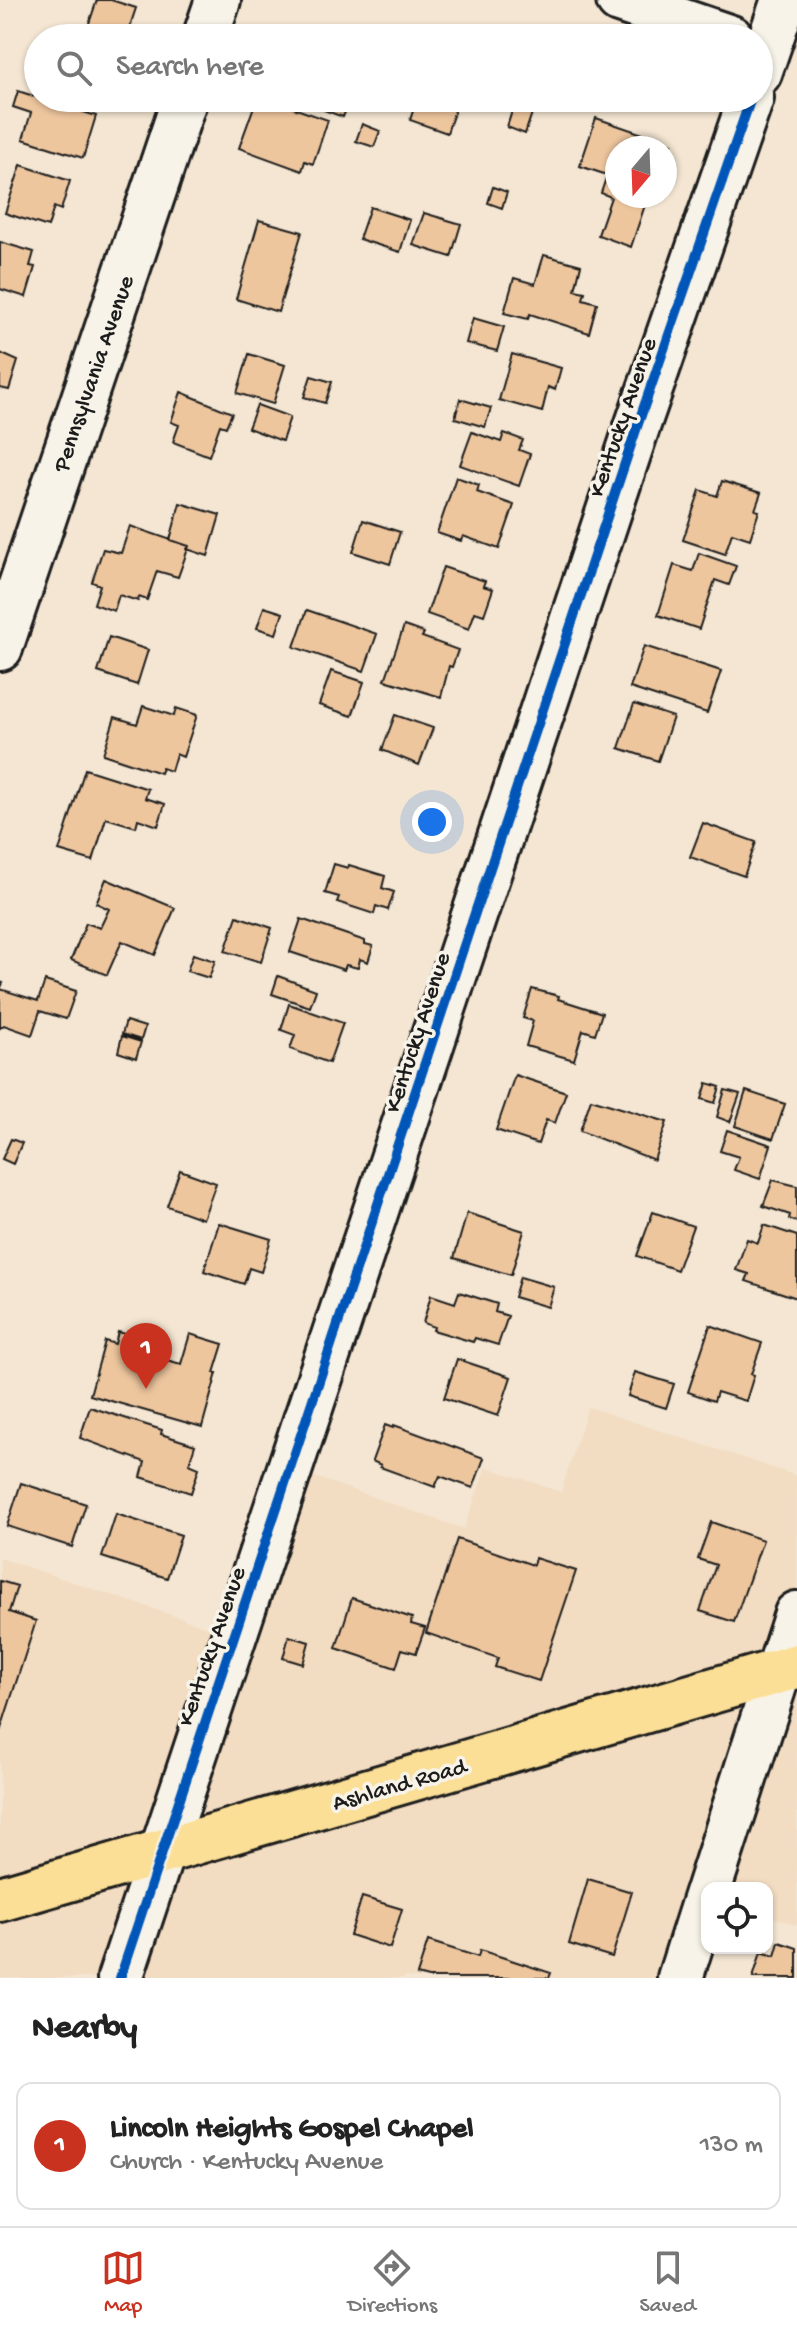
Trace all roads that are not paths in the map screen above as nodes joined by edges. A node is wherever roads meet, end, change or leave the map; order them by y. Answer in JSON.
{"nodes":[{"id":1,"x":218,"y":0,"type":"edge"},
{"id":2,"x":619,"y":0,"type":"edge"},
{"id":3,"x":784,"y":0,"type":"edge"},
{"id":4,"x":210,"y":24,"type":"edge"},
{"id":5,"x":683,"y":24,"type":"edge"},
{"id":6,"x":773,"y":28,"type":"edge"},
{"id":7,"x":180,"y":112,"type":"edge"},
{"id":8,"x":746,"y":112,"type":"edge"},
{"id":9,"x":0,"y":648,"type":"edge"},
{"id":10,"x":797,"y":1614,"type":"edge"},
{"id":11,"x":787,"y":1669,"type":"edge"},
{"id":12,"x":162,"y":1852,"type":"junction"},
{"id":13,"x":711,"y":1882,"type":"edge"},
{"id":14,"x":0,"y":1899,"type":"edge"},
{"id":15,"x":701,"y":1912,"type":"edge"},
{"id":16,"x":120,"y":1978,"type":"edge"},
{"id":17,"x":680,"y":1978,"type":"edge"}],
"edges":[{"from":1,"to":4,"type":"street"},
{"from":2,"to":5,"type":"street"},
{"from":3,"to":6,"type":"street"},
{"from":7,"to":9,"type":"street","name":"Pennsylvania Avenue"},
{"from":8,"to":12,"type":"street","name":"Kentucky Avenue"},
{"from":10,"to":11,"type":"street"},
{"from":11,"to":12,"type":"main road","name":"Ashland Road"},
{"from":11,"to":13,"type":"street"},
{"from":12,"to":14,"type":"main road","name":"Ashland Road"},
{"from":12,"to":16,"type":"street","name":"Kentucky Avenue"},
{"from":15,"to":17,"type":"street"}]}
